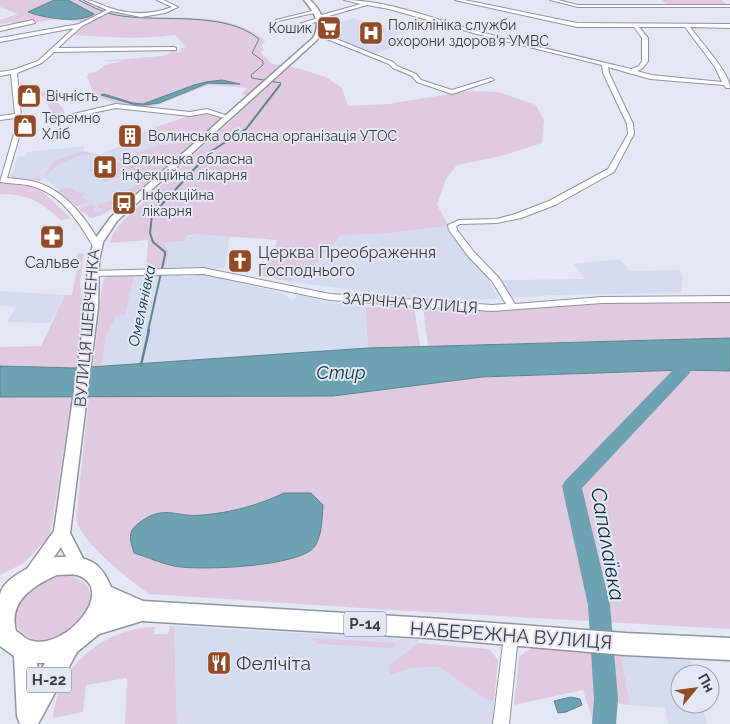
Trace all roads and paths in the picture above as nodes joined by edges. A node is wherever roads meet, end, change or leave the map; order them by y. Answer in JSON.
{"nodes":[{"id":1,"x":86,"y":0,"type":"edge"},
{"id":2,"x":159,"y":0,"type":"edge"},
{"id":3,"x":307,"y":0,"type":"edge"},
{"id":4,"x":346,"y":0,"type":"edge"},
{"id":5,"x":457,"y":0,"type":"edge"},
{"id":6,"x":491,"y":0,"type":"edge"},
{"id":7,"x":552,"y":0,"type":"edge"},
{"id":8,"x":603,"y":0,"type":"edge"},
{"id":9,"x":660,"y":0,"type":"edge"},
{"id":10,"x":725,"y":0,"type":"edge"},
{"id":11,"x":367,"y":4,"type":"junction"},
{"id":12,"x":481,"y":5,"type":"junction"},
{"id":13,"x":730,"y":5,"type":"edge"},
{"id":14,"x":606,"y":6,"type":"junction"},
{"id":15,"x":666,"y":6,"type":"junction"},
{"id":16,"x":106,"y":12,"type":"junction"},
{"id":17,"x":319,"y":16,"type":"junction"},
{"id":18,"x":278,"y":20,"type":"dead end"},
{"id":19,"x":33,"y":22,"type":"dead end"},
{"id":20,"x":80,"y":25,"type":"junction"},
{"id":21,"x":730,"y":26,"type":"edge"},
{"id":22,"x":293,"y":27,"type":"dead end"},
{"id":23,"x":636,"y":27,"type":"junction"},
{"id":24,"x":687,"y":27,"type":"junction"},
{"id":25,"x":0,"y":29,"type":"edge"},
{"id":26,"x":319,"y":34,"type":"junction"},
{"id":27,"x":0,"y":40,"type":"edge"},
{"id":28,"x":174,"y":49,"type":"dead end"},
{"id":29,"x":54,"y":50,"type":"junction"},
{"id":30,"x":605,"y":65,"type":"junction"},
{"id":31,"x":632,"y":71,"type":"junction"},
{"id":32,"x":14,"y":72,"type":"junction"},
{"id":33,"x":0,"y":74,"type":"edge"},
{"id":34,"x":491,"y":80,"type":"dead end"},
{"id":35,"x":728,"y":84,"type":"edge"},
{"id":36,"x":730,"y":91,"type":"edge"},
{"id":37,"x":18,"y":116,"type":"junction"},
{"id":38,"x":68,"y":116,"type":"dead end"},
{"id":39,"x":228,"y":117,"type":"junction"},
{"id":40,"x":0,"y":118,"type":"edge"},
{"id":41,"x":2,"y":181,"type":"edge"},
{"id":42,"x":97,"y":246,"type":"junction"},
{"id":43,"x":93,"y":274,"type":"junction"},
{"id":44,"x":730,"y":299,"type":"edge"},
{"id":45,"x":512,"y":307,"type":"junction"},
{"id":46,"x":62,"y":533,"type":"junction"},
{"id":47,"x":79,"y":566,"type":"junction"},
{"id":48,"x":32,"y":575,"type":"junction"},
{"id":49,"x":103,"y":594,"type":"junction"},
{"id":50,"x":4,"y":604,"type":"edge"},
{"id":51,"x":142,"y":611,"type":"junction"},
{"id":52,"x":92,"y":625,"type":"junction"},
{"id":53,"x":511,"y":636,"type":"junction"},
{"id":54,"x":69,"y":644,"type":"junction"},
{"id":55,"x":730,"y":649,"type":"edge"},
{"id":56,"x":25,"y":651,"type":"junction"},
{"id":57,"x":29,"y":720,"type":"edge"},
{"id":58,"x":501,"y":724,"type":"edge"}],
"edges":[{"from":1,"to":16,"type":"street"},
{"from":2,"to":16,"type":"street"},
{"from":3,"to":17,"type":"street"},
{"from":4,"to":11,"type":"street"},
{"from":5,"to":12,"type":"street"},
{"from":6,"to":12,"type":"street"},
{"from":7,"to":14,"type":"street"},
{"from":8,"to":14,"type":"street"},
{"from":9,"to":15,"type":"street"},
{"from":10,"to":13,"type":"street"},
{"from":11,"to":17,"type":"street"},
{"from":11,"to":30,"type":"street"},
{"from":12,"to":23,"type":"street"},
{"from":13,"to":15,"type":"street"},
{"from":14,"to":15,"type":"street"},
{"from":16,"to":20,"type":"street"},
{"from":17,"to":18,"type":"street"},
{"from":17,"to":22,"type":"street"},
{"from":17,"to":26,"type":"street"},
{"from":19,"to":25,"type":"street"},
{"from":20,"to":27,"type":"street"},
{"from":20,"to":29,"type":"street"},
{"from":21,"to":24,"type":"street"},
{"from":23,"to":24,"type":"street"},
{"from":23,"to":31,"type":"street"},
{"from":24,"to":35,"type":"street"},
{"from":26,"to":34,"type":"street"},
{"from":26,"to":39,"type":"street"},
{"from":28,"to":29,"type":"street"},
{"from":29,"to":32,"type":"street"},
{"from":30,"to":31,"type":"street"},
{"from":30,"to":45,"type":"street"},
{"from":31,"to":35,"type":"street"},
{"from":32,"to":33,"type":"street"},
{"from":32,"to":37,"type":"street"},
{"from":35,"to":36,"type":"street"},
{"from":37,"to":40,"type":"street"},
{"from":37,"to":41,"type":"street"},
{"from":38,"to":39,"type":"street"},
{"from":39,"to":42,"type":"street"},
{"from":41,"to":42,"type":"street","name":"ВУЛИЦЯ ШЕВЧЕНКА"},
{"from":42,"to":43,"type":"street","name":"ВУЛИЦЯ ШЕВЧЕНКА"},
{"from":43,"to":45,"type":"street","name":"ЗАРІЧНА ВУЛИЦЯ"},
{"from":43,"to":46,"type":"street","name":"ВУЛИЦЯ ШЕВЧЕНКА"},
{"from":44,"to":45,"type":"street","name":"ЗАРІЧНА ВУЛИЦЯ"},
{"from":46,"to":47,"type":"street"},
{"from":46,"to":48,"type":"street","name":"ВУЛИЦЯ ШЕВЧЕНКА"},
{"from":47,"to":48,"type":"main road","number":"Н-22"},
{"from":47,"to":49,"type":"main road"},
{"from":48,"to":50,"type":"main road","number":"Н-22"},
{"from":49,"to":51,"type":"main road","name":"НАБЕРЕЖНА ВУЛИЦЯ","number":"Р-14"},
{"from":49,"to":52,"type":"main road","number":"Н-22"},
{"from":50,"to":56,"type":"main road","number":"Н-22"},
{"from":51,"to":52,"type":"main road","name":"НАБЕРЕЖНА ВУЛИЦЯ","number":"Р-14"},
{"from":51,"to":53,"type":"main road","name":"НАБЕРЕЖНА ВУЛИЦЯ","number":"Р-14"},
{"from":52,"to":54,"type":"main road","number":"Н-22"},
{"from":53,"to":55,"type":"main road","name":"НАБЕРЕЖНА ВУЛИЦЯ","number":"Р-14"},
{"from":53,"to":58,"type":"street"},
{"from":54,"to":56,"type":"main road"},
{"from":54,"to":57,"type":"main road","number":"Н-22"},
{"from":56,"to":57,"type":"main road","number":"Н-22"}]}
